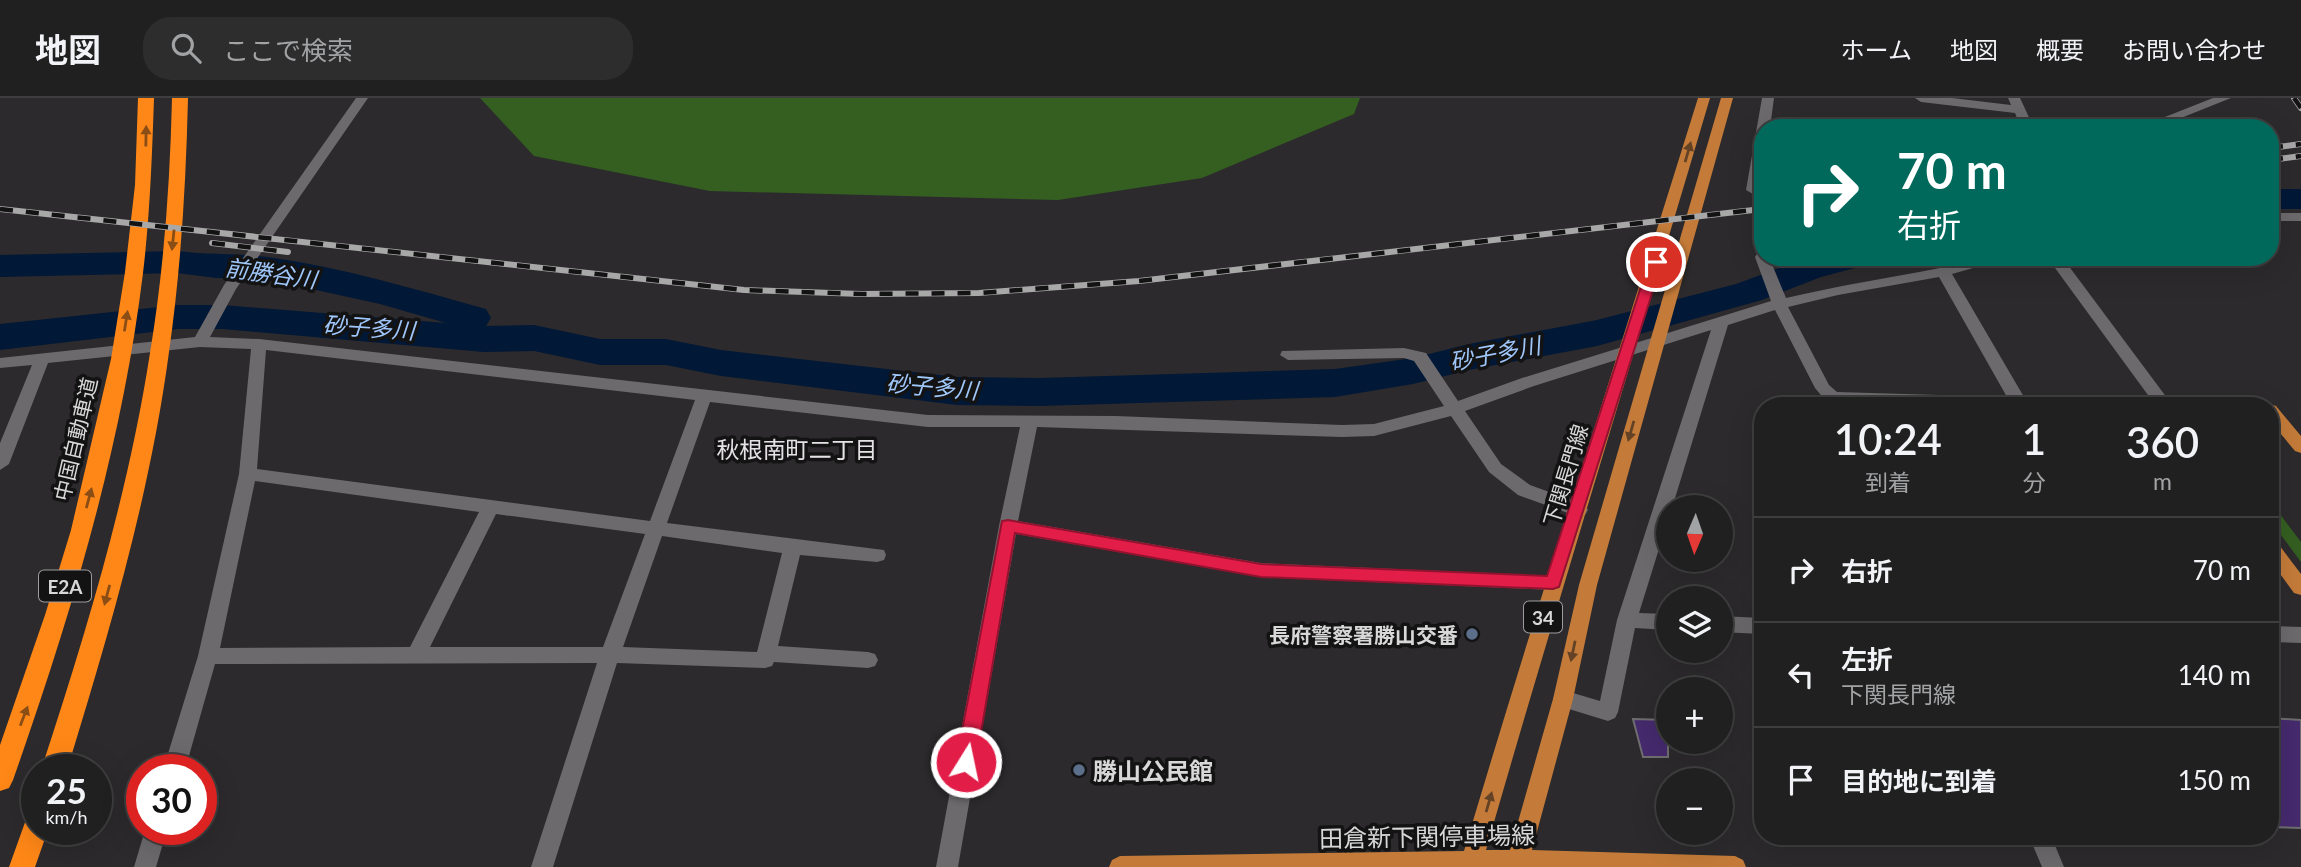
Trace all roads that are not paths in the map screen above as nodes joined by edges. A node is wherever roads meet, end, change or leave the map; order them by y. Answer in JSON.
{"nodes":[{"id":1,"x":146,"y":98,"type":"edge"},
{"id":2,"x":180,"y":98,"type":"edge"},
{"id":3,"x":362,"y":98,"type":"edge"},
{"id":4,"x":1704,"y":98,"type":"edge"},
{"id":5,"x":1727,"y":98,"type":"edge"},
{"id":6,"x":1768,"y":98,"type":"edge"},
{"id":7,"x":1921,"y":98,"type":"edge"},
{"id":8,"x":2225,"y":98,"type":"edge"},
{"id":9,"x":2016,"y":104,"type":"edge"},
{"id":10,"x":1765,"y":119,"type":"edge"},
{"id":11,"x":2168,"y":119,"type":"edge"},
{"id":12,"x":2279,"y":217,"type":"edge"},
{"id":13,"x":2301,"y":217,"type":"edge"},
{"id":14,"x":1766,"y":266,"type":"edge"},
{"id":15,"x":1964,"y":266,"type":"edge"},
{"id":16,"x":2061,"y":266,"type":"edge"},
{"id":17,"x":1943,"y":272,"type":"junction"},
{"id":18,"x":1778,"y":300,"type":"junction"},
{"id":19,"x":1722,"y":320,"type":"junction"},
{"id":20,"x":202,"y":337,"type":"junction"},
{"id":21,"x":259,"y":344,"type":"junction"},
{"id":22,"x":1288,"y":355,"type":"dead end"},
{"id":23,"x":43,"y":357,"type":"junction"},
{"id":24,"x":0,"y":363,"type":"edge"},
{"id":25,"x":705,"y":394,"type":"junction"},
{"id":26,"x":1832,"y":397,"type":"edge"},
{"id":27,"x":2016,"y":397,"type":"edge"},
{"id":28,"x":2158,"y":397,"type":"edge"},
{"id":29,"x":1454,"y":409,"type":"junction"},
{"id":30,"x":1030,"y":421,"type":"junction"},
{"id":31,"x":2279,"y":421,"type":"edge"},
{"id":32,"x":2301,"y":447,"type":"edge"},
{"id":33,"x":0,"y":464,"type":"edge"},
{"id":34,"x":248,"y":474,"type":"junction"},
{"id":35,"x":489,"y":507,"type":"junction"},
{"id":36,"x":1578,"y":510,"type":"junction"},
{"id":37,"x":1008,"y":526,"type":"junction"},
{"id":38,"x":656,"y":530,"type":"junction"},
{"id":39,"x":793,"y":547,"type":"junction"},
{"id":40,"x":877,"y":555,"type":"dead end"},
{"id":41,"x":2279,"y":559,"type":"edge"},
{"id":42,"x":1553,"y":583,"type":"junction"},
{"id":43,"x":2301,"y":588,"type":"edge"},
{"id":44,"x":1627,"y":620,"type":"junction"},
{"id":45,"x":1656,"y":621,"type":"edge"},
{"id":46,"x":1733,"y":625,"type":"edge"},
{"id":47,"x":1754,"y":626,"type":"edge"},
{"id":48,"x":2279,"y":634,"type":"edge"},
{"id":49,"x":2301,"y":635,"type":"edge"},
{"id":50,"x":767,"y":653,"type":"junction"},
{"id":51,"x":610,"y":655,"type":"junction"},
{"id":52,"x":208,"y":656,"type":"junction"},
{"id":53,"x":416,"y":656,"type":"junction"},
{"id":54,"x":869,"y":660,"type":"dead end"},
{"id":55,"x":1563,"y":699,"type":"junction"},
{"id":56,"x":59,"y":754,"type":"edge"},
{"id":57,"x":179,"y":754,"type":"edge"},
{"id":58,"x":0,"y":780,"type":"edge"},
{"id":59,"x":29,"y":845,"type":"edge"},
{"id":60,"x":152,"y":845,"type":"edge"},
{"id":61,"x":2044,"y":845,"type":"edge"},
{"id":62,"x":1471,"y":864,"type":"edge"},
{"id":63,"x":1517,"y":864,"type":"edge"},
{"id":64,"x":22,"y":867,"type":"edge"},
{"id":65,"x":145,"y":867,"type":"edge"},
{"id":66,"x":542,"y":867,"type":"edge"},
{"id":67,"x":947,"y":867,"type":"edge"},
{"id":68,"x":1120,"y":867,"type":"edge"},
{"id":69,"x":1734,"y":867,"type":"edge"},
{"id":70,"x":2053,"y":867,"type":"edge"}],
"edges":[{"from":58,"to":1,"type":"highway","name":"中国自動車道","number":"E2A","one_way":true},
{"from":2,"to":56,"type":"highway","number":"E2A","one_way":true},
{"from":3,"to":20,"type":"street"},
{"from":36,"to":4,"type":"main road","name":"下関長門線","number":"34","one_way":true},
{"from":5,"to":55,"type":"main road","number":"34","one_way":true},
{"from":6,"to":10,"type":"street"},
{"from":7,"to":9,"type":"street"},
{"from":8,"to":11,"type":"street"},
{"from":12,"to":13,"type":"street"},
{"from":14,"to":18,"type":"street"},
{"from":15,"to":17,"type":"street"},
{"from":16,"to":28,"type":"street"},
{"from":17,"to":18,"type":"street"},
{"from":17,"to":27,"type":"street"},
{"from":18,"to":19,"type":"street"},
{"from":18,"to":26,"type":"street"},
{"from":19,"to":29,"type":"street"},
{"from":19,"to":44,"type":"street"},
{"from":20,"to":21,"type":"street"},
{"from":20,"to":23,"type":"street"},
{"from":21,"to":25,"type":"street"},
{"from":21,"to":34,"type":"street"},
{"from":22,"to":29,"type":"street"},
{"from":23,"to":24,"type":"street"},
{"from":23,"to":33,"type":"street"},
{"from":25,"to":30,"type":"street"},
{"from":25,"to":38,"type":"street"},
{"from":29,"to":30,"type":"street"},
{"from":29,"to":36,"type":"street"},
{"from":30,"to":37,"type":"street"},
{"from":31,"to":32,"type":"main road"},
{"from":34,"to":35,"type":"street"},
{"from":34,"to":52,"type":"street"},
{"from":35,"to":38,"type":"street"},
{"from":35,"to":53,"type":"street"},
{"from":36,"to":42,"type":"main road","name":"下関長門線","number":"34"},
{"from":37,"to":42,"type":"street"},
{"from":37,"to":67,"type":"street"},
{"from":38,"to":39,"type":"street"},
{"from":38,"to":51,"type":"street"},
{"from":39,"to":40,"type":"street"},
{"from":39,"to":50,"type":"street"},
{"from":41,"to":43,"type":"main road"},
{"from":62,"to":42,"type":"main road","name":"下関長門線","number":"34","one_way":true},
{"from":44,"to":45,"type":"street"},
{"from":44,"to":55,"type":"street"},
{"from":46,"to":47,"type":"street"},
{"from":48,"to":49,"type":"street"},
{"from":50,"to":51,"type":"street"},
{"from":50,"to":54,"type":"street"},
{"from":51,"to":53,"type":"street"},
{"from":51,"to":66,"type":"street"},
{"from":52,"to":53,"type":"street"},
{"from":52,"to":57,"type":"street"},
{"from":55,"to":63,"type":"main road","number":"34"},
{"from":59,"to":64,"type":"highway"},
{"from":60,"to":65,"type":"street"},
{"from":61,"to":70,"type":"street"},
{"from":62,"to":63,"type":"main road","name":"田倉新下関停車場線"},
{"from":62,"to":68,"type":"main road","name":"田倉新下関停車場線"},
{"from":63,"to":69,"type":"main road","name":"田倉新下関停車場線"}]}
